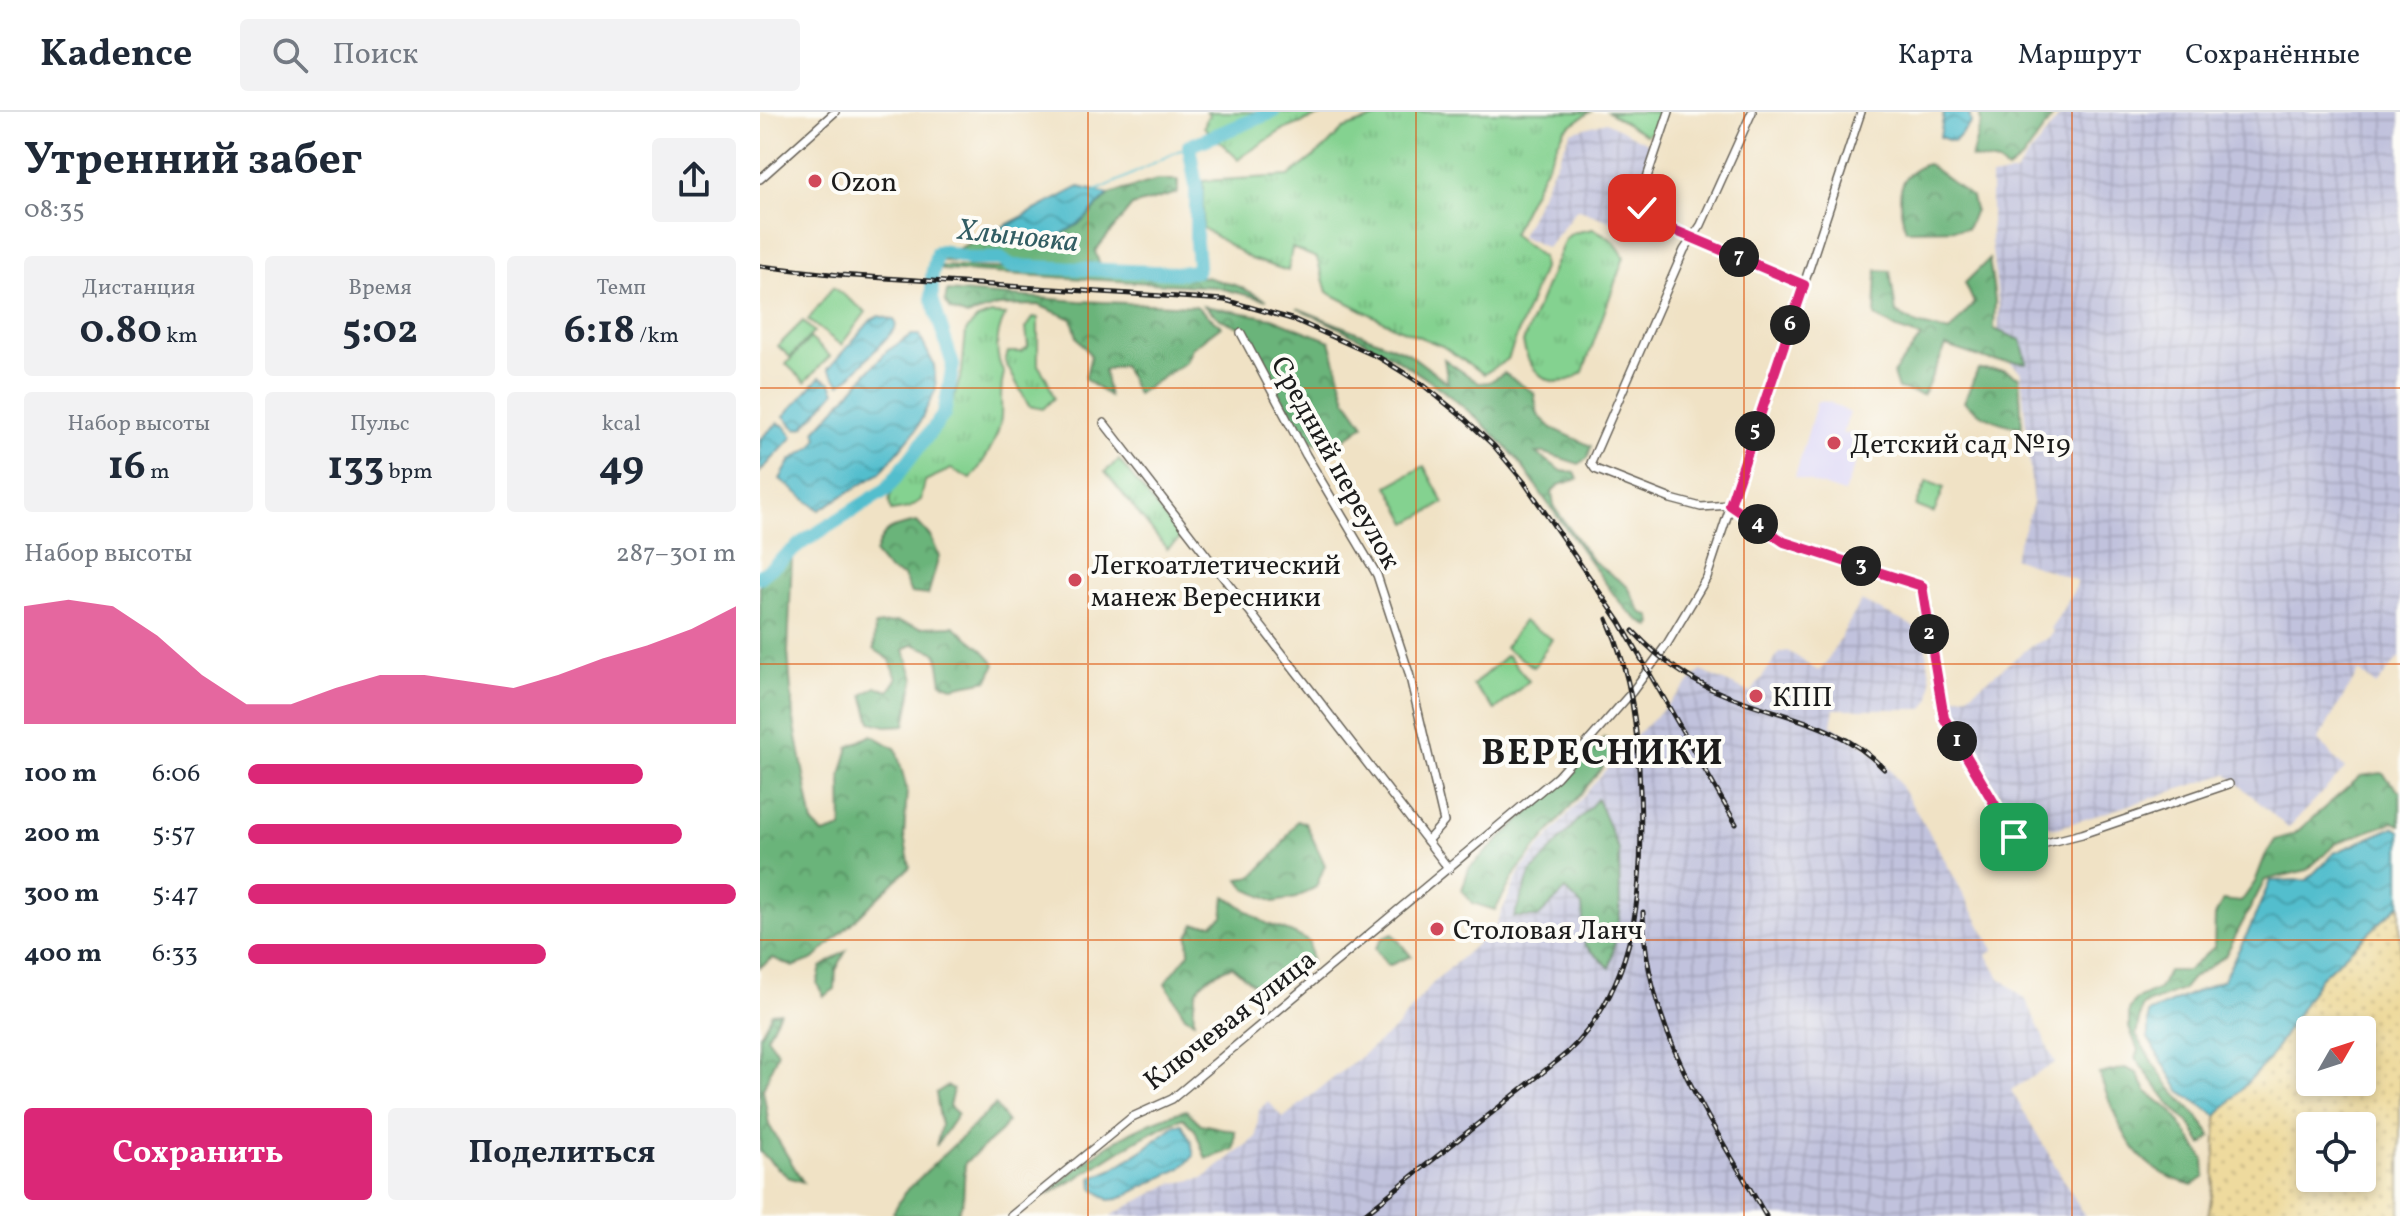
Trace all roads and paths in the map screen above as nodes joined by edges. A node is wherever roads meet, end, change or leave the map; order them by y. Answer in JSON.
{"nodes":[{"id":1,"x":835,"y":112,"type":"edge"},
{"id":2,"x":1669,"y":112,"type":"edge"},
{"id":3,"x":1752,"y":112,"type":"edge"},
{"id":4,"x":1861,"y":112,"type":"edge"},
{"id":5,"x":760,"y":179,"type":"edge"},
{"id":6,"x":1693,"y":238,"type":"junction"},
{"id":7,"x":1804,"y":285,"type":"junction"},
{"id":8,"x":1241,"y":333,"type":"dead end"},
{"id":9,"x":1104,"y":423,"type":"dead end"},
{"id":10,"x":1730,"y":505,"type":"junction"},
{"id":11,"x":2229,"y":784,"type":"dead end"},
{"id":12,"x":1427,"y":841,"type":"junction"},
{"id":13,"x":1449,"y":869,"type":"junction"},
{"id":14,"x":1011,"y":1216,"type":"edge"}],
"edges":[{"from":1,"to":5,"type":"street"},
{"from":2,"to":6,"type":"street"},
{"from":3,"to":6,"type":"street"},
{"from":4,"to":7,"type":"street","name":"Ключевая улица"},
{"from":6,"to":7,"type":"street"},
{"from":6,"to":10,"type":"street"},
{"from":7,"to":10,"type":"street","name":"Ключевая улица"},
{"from":8,"to":12,"type":"street","name":"Средний переулок"},
{"from":9,"to":12,"type":"street"},
{"from":10,"to":11,"type":"street"},
{"from":10,"to":13,"type":"street","name":"Ключевая улица"},
{"from":12,"to":13,"type":"street"},
{"from":13,"to":14,"type":"street","name":"Ключевая улица"}]}
